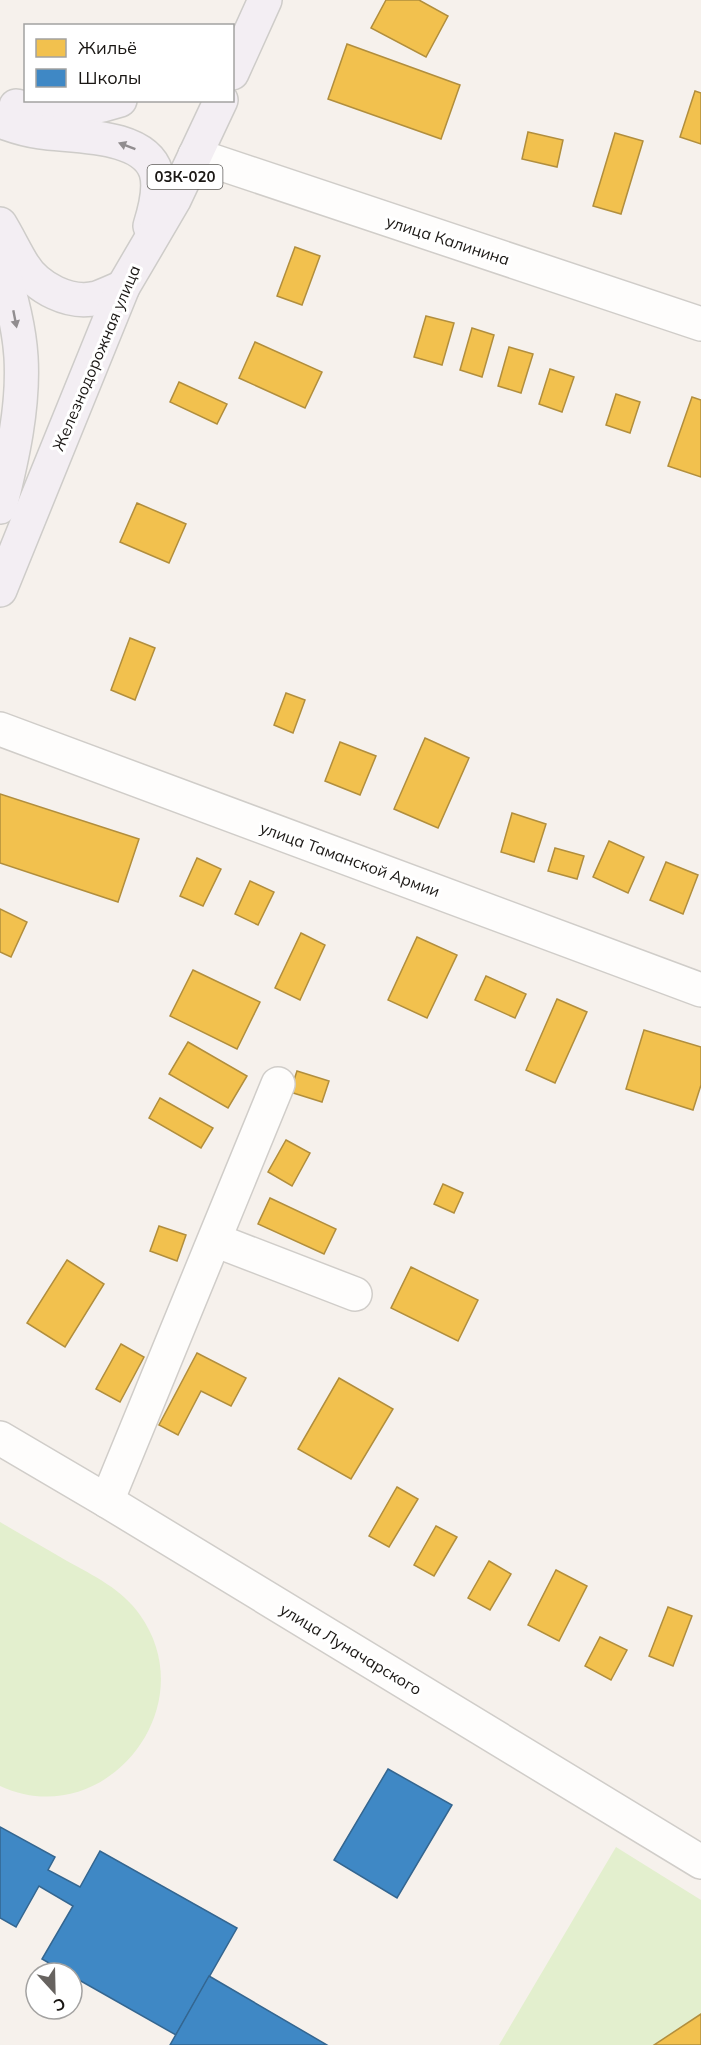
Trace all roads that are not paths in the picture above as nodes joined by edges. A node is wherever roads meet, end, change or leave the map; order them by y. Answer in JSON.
{"nodes":[{"id":1,"x":256,"y":0,"type":"edge"},
{"id":2,"x":265,"y":0,"type":"edge"},
{"id":3,"x":234,"y":28,"type":"edge"},
{"id":4,"x":234,"y":69,"type":"edge"},
{"id":5,"x":0,"y":102,"type":"edge"},
{"id":6,"x":112,"y":102,"type":"edge"},
{"id":7,"x":220,"y":102,"type":"edge"},
{"id":8,"x":0,"y":121,"type":"edge"},
{"id":9,"x":195,"y":155,"type":"junction"},
{"id":10,"x":0,"y":224,"type":"edge"},
{"id":11,"x":143,"y":251,"type":"junction"},
{"id":12,"x":0,"y":262,"type":"edge"},
{"id":13,"x":123,"y":287,"type":"junction"},
{"id":14,"x":701,"y":324,"type":"edge"},
{"id":15,"x":0,"y":507,"type":"edge"},
{"id":16,"x":0,"y":590,"type":"edge"},
{"id":17,"x":0,"y":729,"type":"edge"},
{"id":18,"x":701,"y":990,"type":"edge"},
{"id":19,"x":279,"y":1084,"type":"dead end"},
{"id":20,"x":215,"y":1240,"type":"junction"},
{"id":21,"x":355,"y":1294,"type":"dead end"},
{"id":22,"x":0,"y":1438,"type":"edge"},
{"id":23,"x":107,"y":1501,"type":"junction"},
{"id":24,"x":701,"y":1862,"type":"edge"}],
"edges":[{"from":1,"to":3,"type":"main road"},
{"from":2,"to":4,"type":"main road"},
{"from":5,"to":6,"type":"main road"},
{"from":7,"to":9,"type":"main road","name":"Железнодорожная улица","number":"03К-020"},
{"from":11,"to":8,"type":"main road","one_way":true},
{"from":9,"to":11,"type":"main road","name":"Железнодорожная улица","number":"03К-020"},
{"from":9,"to":14,"type":"street","name":"улица Калинина"},
{"from":10,"to":13,"type":"main road"},
{"from":11,"to":13,"type":"main road","name":"Железнодорожная улица"},
{"from":12,"to":15,"type":"main road","one_way":true},
{"from":13,"to":16,"type":"main road","name":"Железнодорожная улица"},
{"from":17,"to":18,"type":"street","name":"улица Таманской Армии"},
{"from":19,"to":20,"type":"street"},
{"from":20,"to":21,"type":"street"},
{"from":20,"to":23,"type":"street"},
{"from":22,"to":23,"type":"street","name":"улица Луначарского"},
{"from":23,"to":24,"type":"street","name":"улица Луначарского"}]}
